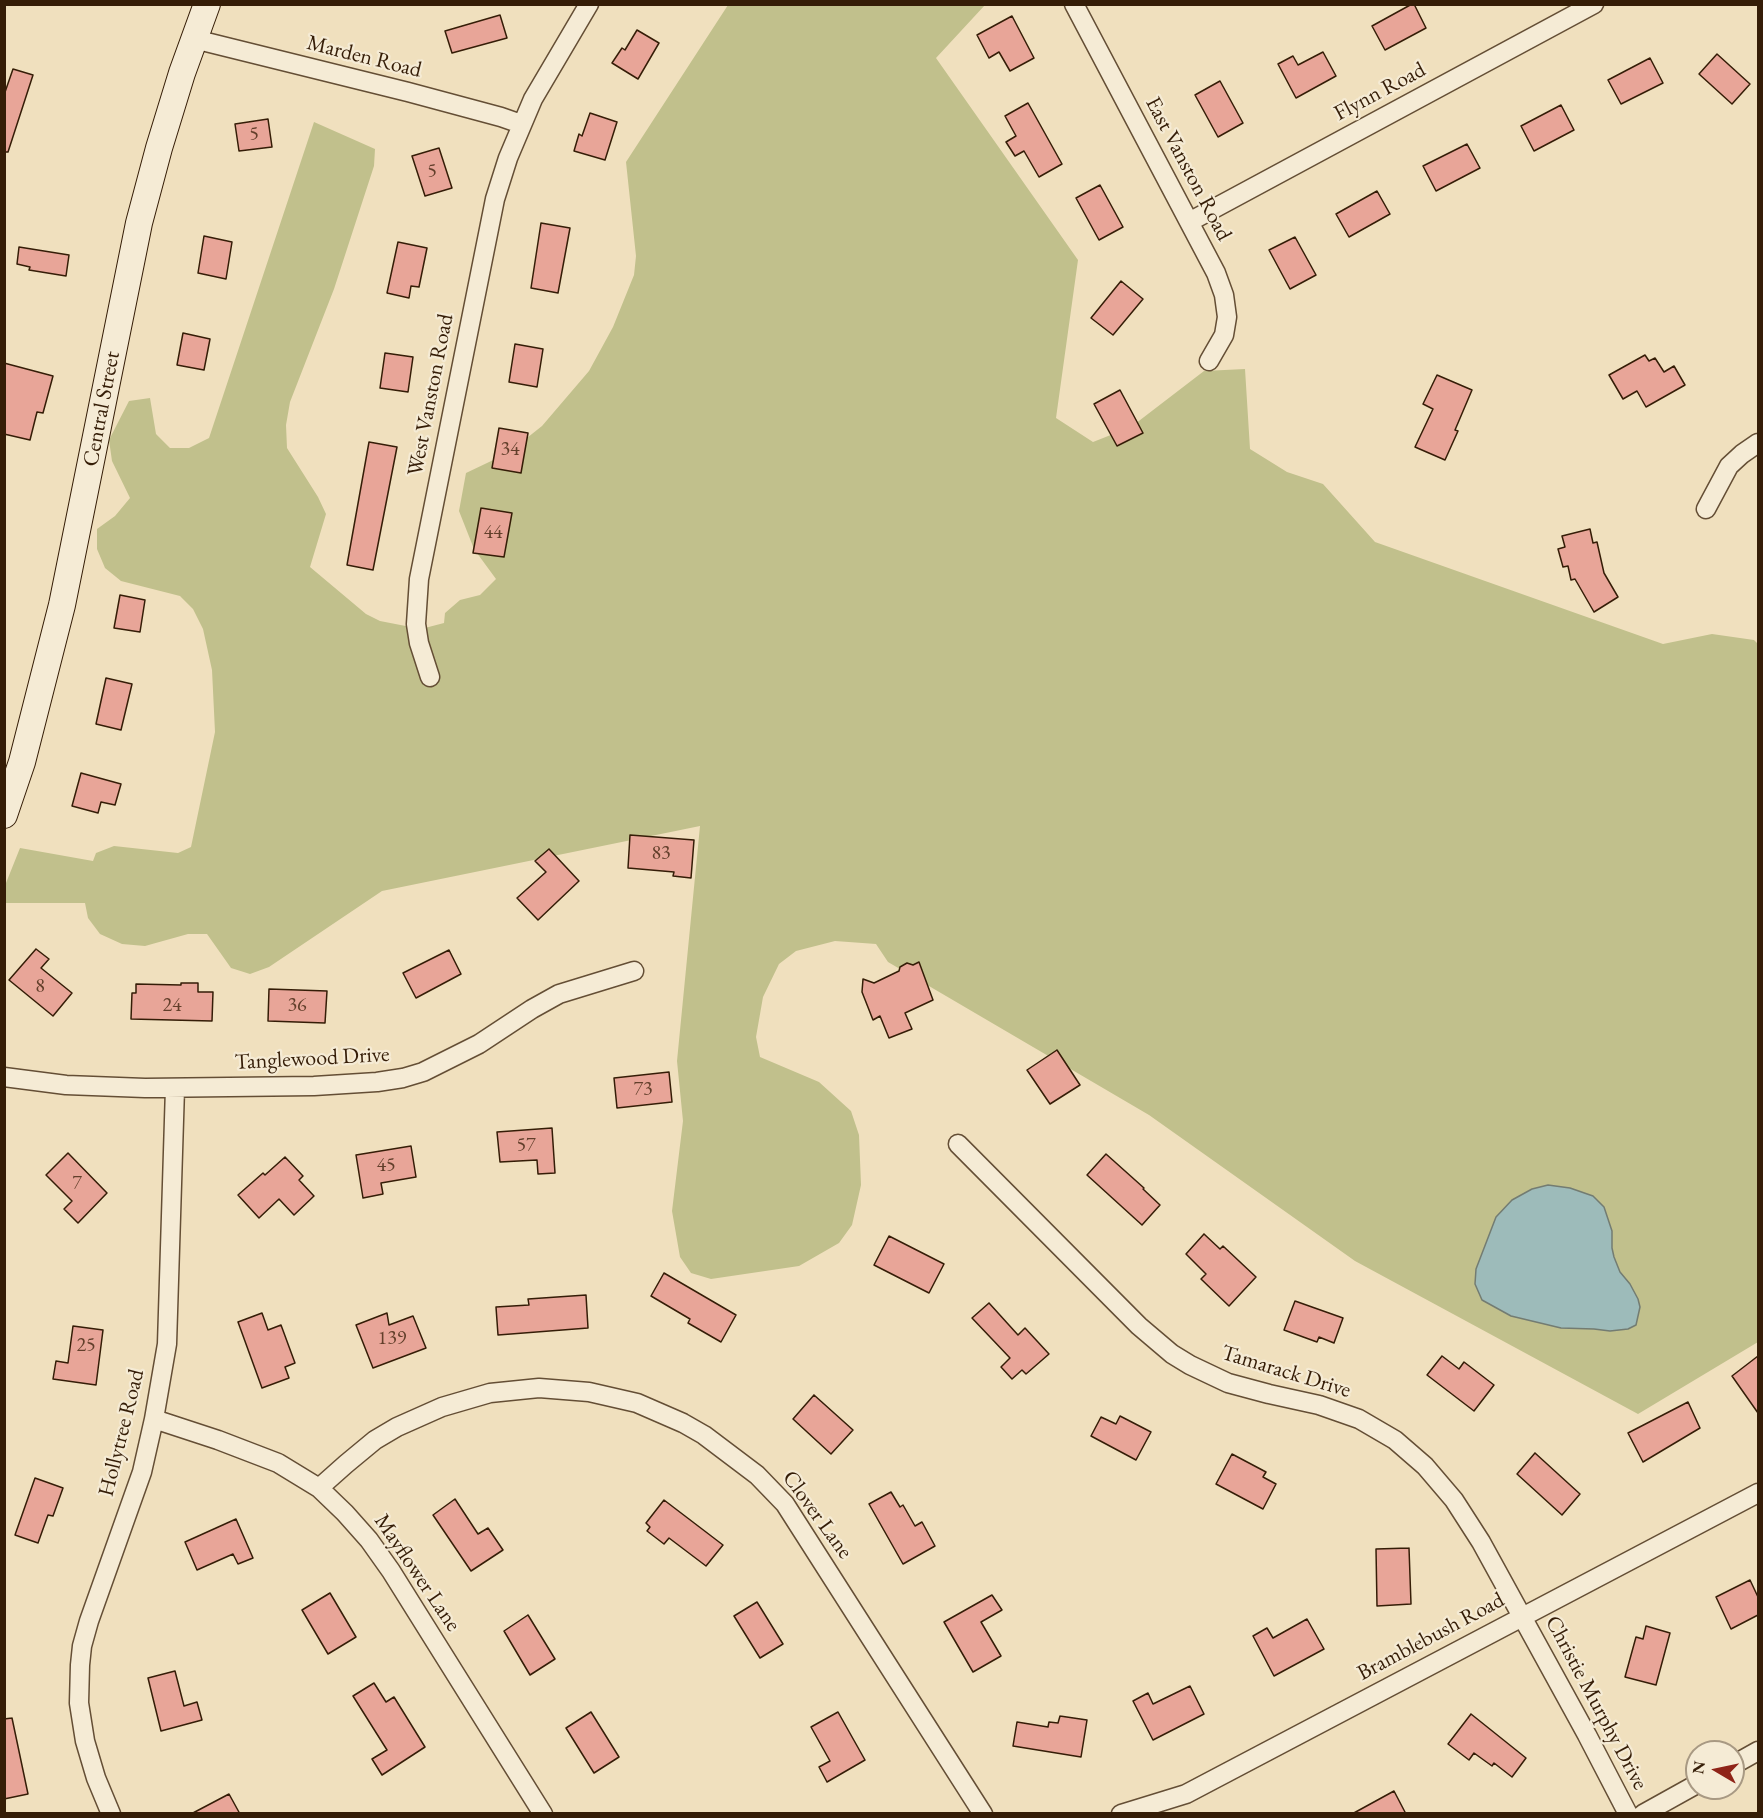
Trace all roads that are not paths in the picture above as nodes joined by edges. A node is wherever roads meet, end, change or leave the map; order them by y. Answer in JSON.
{"nodes":[{"id":1,"x":207,"y":4,"type":"edge"},
{"id":2,"x":589,"y":4,"type":"edge"},
{"id":3,"x":1074,"y":4,"type":"edge"},
{"id":4,"x":1594,"y":4,"type":"edge"},
{"id":5,"x":194,"y":39,"type":"junction"},
{"id":6,"x":521,"y":124,"type":"junction"},
{"id":7,"x":1189,"y":222,"type":"junction"},
{"id":8,"x":1209,"y":362,"type":"dead end"},
{"id":9,"x":1758,"y":443,"type":"edge"},
{"id":10,"x":1706,"y":510,"type":"dead end"},
{"id":11,"x":430,"y":677,"type":"dead end"},
{"id":12,"x":4,"y":815,"type":"edge"},
{"id":13,"x":634,"y":971,"type":"dead end"},
{"id":14,"x":4,"y":1077,"type":"edge"},
{"id":15,"x":175,"y":1088,"type":"junction"},
{"id":16,"x":958,"y":1144,"type":"dead end"},
{"id":17,"x":154,"y":1419,"type":"junction"},
{"id":18,"x":319,"y":1488,"type":"junction"},
{"id":19,"x":1758,"y":1492,"type":"edge"},
{"id":20,"x":1522,"y":1616,"type":"junction"},
{"id":21,"x":1685,"y":1791,"type":"edge"},
{"id":22,"x":111,"y":1814,"type":"edge"},
{"id":23,"x":543,"y":1814,"type":"edge"},
{"id":24,"x":983,"y":1814,"type":"edge"},
{"id":25,"x":1121,"y":1814,"type":"edge"},
{"id":26,"x":1628,"y":1814,"type":"edge"},
{"id":27,"x":1643,"y":1814,"type":"edge"}],
"edges":[{"from":1,"to":5,"type":"main road","name":"Central Street"},
{"from":2,"to":6,"type":"street"},
{"from":3,"to":7,"type":"street","name":"East Vanston Road"},
{"from":4,"to":7,"type":"street","name":"Flynn Road"},
{"from":5,"to":6,"type":"street","name":"Marden Road"},
{"from":5,"to":12,"type":"main road","name":"Central Street"},
{"from":6,"to":11,"type":"street","name":"West Vanston Road"},
{"from":7,"to":8,"type":"street","name":"East Vanston Road"},
{"from":9,"to":10,"type":"street"},
{"from":13,"to":15,"type":"street","name":"Tanglewood Drive"},
{"from":14,"to":15,"type":"street","name":"Tanglewood Drive"},
{"from":15,"to":17,"type":"street","name":"Hollytree Road"},
{"from":16,"to":20,"type":"street","name":"Tamarack Drive"},
{"from":17,"to":18,"type":"street","name":"Mayflower Lane"},
{"from":17,"to":22,"type":"street","name":"Hollytree Road"},
{"from":18,"to":23,"type":"street","name":"Mayflower Lane"},
{"from":18,"to":24,"type":"street","name":"Clover Lane"},
{"from":19,"to":20,"type":"street","name":"Bramblebush Road"},
{"from":20,"to":25,"type":"street","name":"Bramblebush Road"},
{"from":20,"to":26,"type":"street","name":"Christie Murphy Drive"},
{"from":21,"to":27,"type":"street","name":"Christie Murphy Drive"}]}
